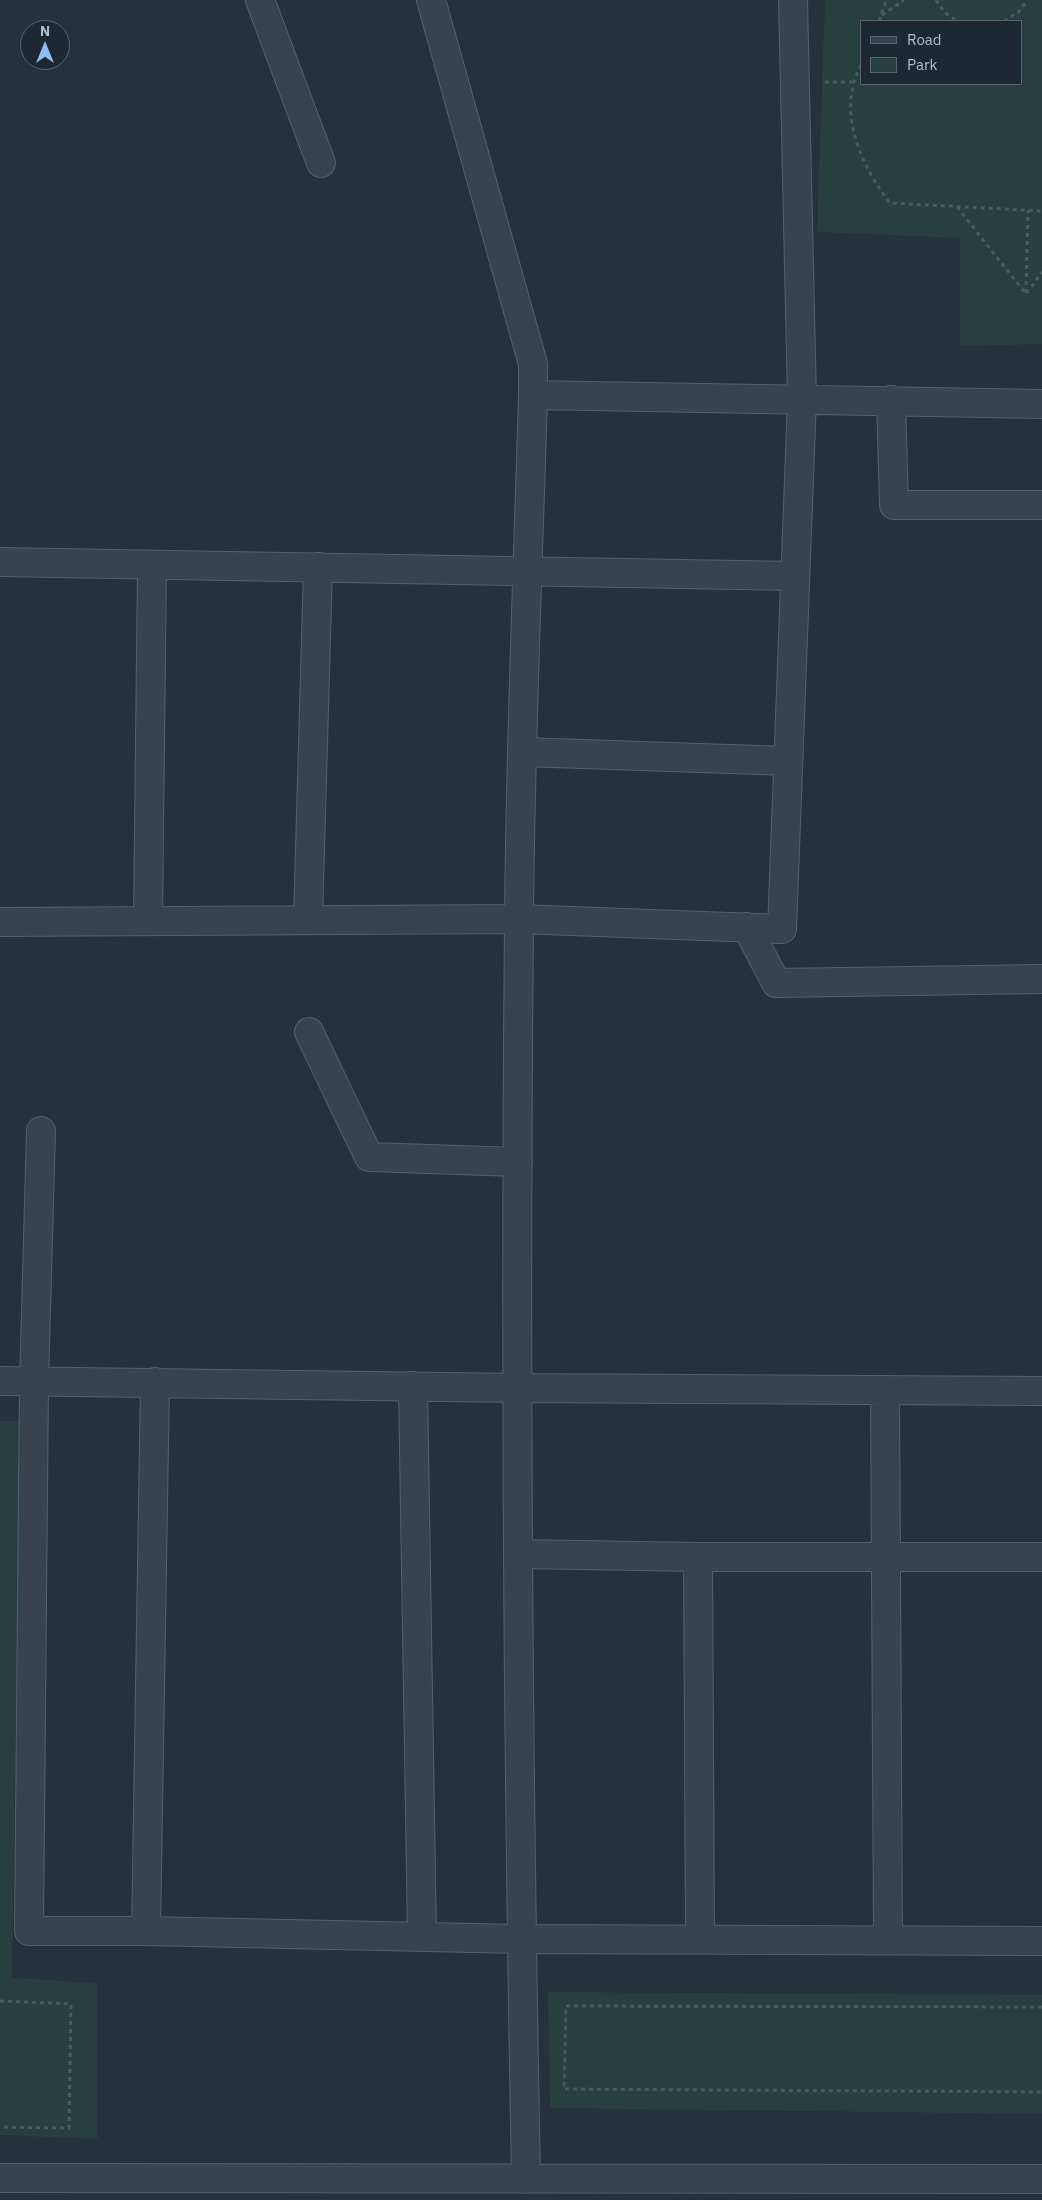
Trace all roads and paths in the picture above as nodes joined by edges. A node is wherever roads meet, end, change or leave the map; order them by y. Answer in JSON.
{"nodes":[{"id":1,"x":260,"y":0,"type":"edge"},
{"id":2,"x":431,"y":0,"type":"edge"},
{"id":3,"x":792,"y":0,"type":"edge"},
{"id":4,"x":886,"y":0,"type":"edge"},
{"id":5,"x":904,"y":0,"type":"edge"},
{"id":6,"x":936,"y":0,"type":"edge"},
{"id":7,"x":1027,"y":0,"type":"edge"},
{"id":8,"x":882,"y":15,"type":"junction"},
{"id":9,"x":880,"y":20,"type":"edge"},
{"id":10,"x":956,"y":20,"type":"edge"},
{"id":11,"x":1006,"y":20,"type":"edge"},
{"id":12,"x":860,"y":67,"type":"edge"},
{"id":13,"x":321,"y":163,"type":"dead end"},
{"id":14,"x":957,"y":207,"type":"junction"},
{"id":15,"x":1028,"y":210,"type":"junction"},
{"id":16,"x":1042,"y":211,"type":"edge"},
{"id":17,"x":1042,"y":272,"type":"edge"},
{"id":18,"x":1026,"y":294,"type":"junction"},
{"id":19,"x":533,"y":395,"type":"junction"},
{"id":20,"x":802,"y":399,"type":"junction"},
{"id":21,"x":890,"y":400,"type":"junction"},
{"id":22,"x":1042,"y":404,"type":"edge"},
{"id":23,"x":1042,"y":505,"type":"edge"},
{"id":24,"x":0,"y":562,"type":"edge"},
{"id":25,"x":152,"y":565,"type":"junction"},
{"id":26,"x":318,"y":567,"type":"junction"},
{"id":27,"x":528,"y":572,"type":"junction"},
{"id":28,"x":795,"y":576,"type":"junction"},
{"id":29,"x":523,"y":752,"type":"junction"},
{"id":30,"x":788,"y":761,"type":"junction"},
{"id":31,"x":519,"y":919,"type":"junction"},
{"id":32,"x":148,"y":920,"type":"junction"},
{"id":33,"x":308,"y":920,"type":"junction"},
{"id":34,"x":0,"y":922,"type":"edge"},
{"id":35,"x":747,"y":927,"type":"junction"},
{"id":36,"x":1042,"y":979,"type":"edge"},
{"id":37,"x":309,"y":1032,"type":"dead end"},
{"id":38,"x":42,"y":1131,"type":"dead end"},
{"id":39,"x":518,"y":1162,"type":"junction"},
{"id":40,"x":0,"y":1382,"type":"edge"},
{"id":41,"x":34,"y":1382,"type":"junction"},
{"id":42,"x":155,"y":1382,"type":"junction"},
{"id":43,"x":413,"y":1386,"type":"junction"},
{"id":44,"x":518,"y":1388,"type":"junction"},
{"id":45,"x":885,"y":1390,"type":"junction"},
{"id":46,"x":1042,"y":1391,"type":"edge"},
{"id":47,"x":519,"y":1554,"type":"junction"},
{"id":48,"x":886,"y":1556,"type":"junction"},
{"id":49,"x":698,"y":1557,"type":"junction"},
{"id":50,"x":1042,"y":1557,"type":"edge"},
{"id":51,"x":146,"y":1931,"type":"junction"},
{"id":52,"x":422,"y":1936,"type":"junction"},
{"id":53,"x":522,"y":1939,"type":"junction"},
{"id":54,"x":700,"y":1939,"type":"junction"},
{"id":55,"x":888,"y":1940,"type":"junction"},
{"id":56,"x":1042,"y":1941,"type":"edge"},
{"id":57,"x":0,"y":2001,"type":"edge"},
{"id":58,"x":1042,"y":2007,"type":"edge"},
{"id":59,"x":1042,"y":2092,"type":"edge"},
{"id":60,"x":0,"y":2127,"type":"edge"},
{"id":61,"x":0,"y":2178,"type":"edge"},
{"id":62,"x":526,"y":2179,"type":"junction"},
{"id":63,"x":1042,"y":2179,"type":"edge"}],
"edges":[{"from":1,"to":13,"type":"street"},
{"from":2,"to":19,"type":"street"},
{"from":3,"to":20,"type":"street"},
{"from":4,"to":8,"type":"path"},
{"from":5,"to":8,"type":"path"},
{"from":6,"to":10,"type":"path"},
{"from":7,"to":11,"type":"path"},
{"from":8,"to":9,"type":"path"},
{"from":12,"to":14,"type":"path"},
{"from":14,"to":15,"type":"path"},
{"from":14,"to":18,"type":"path"},
{"from":15,"to":16,"type":"path"},
{"from":15,"to":18,"type":"path"},
{"from":17,"to":18,"type":"path"},
{"from":19,"to":20,"type":"street"},
{"from":19,"to":27,"type":"street"},
{"from":20,"to":21,"type":"street"},
{"from":20,"to":28,"type":"street"},
{"from":21,"to":22,"type":"street"},
{"from":21,"to":23,"type":"street"},
{"from":24,"to":25,"type":"street"},
{"from":25,"to":26,"type":"street"},
{"from":25,"to":32,"type":"street"},
{"from":26,"to":27,"type":"street"},
{"from":26,"to":33,"type":"street"},
{"from":27,"to":28,"type":"street"},
{"from":27,"to":29,"type":"street"},
{"from":28,"to":30,"type":"street"},
{"from":29,"to":30,"type":"street"},
{"from":29,"to":31,"type":"street"},
{"from":30,"to":35,"type":"street"},
{"from":31,"to":33,"type":"street"},
{"from":31,"to":35,"type":"street"},
{"from":31,"to":39,"type":"street"},
{"from":32,"to":33,"type":"street"},
{"from":32,"to":34,"type":"street"},
{"from":35,"to":36,"type":"street"},
{"from":37,"to":39,"type":"street"},
{"from":38,"to":41,"type":"street"},
{"from":39,"to":44,"type":"street"},
{"from":40,"to":41,"type":"street"},
{"from":41,"to":42,"type":"street"},
{"from":41,"to":51,"type":"street"},
{"from":42,"to":43,"type":"street"},
{"from":42,"to":51,"type":"street"},
{"from":43,"to":44,"type":"street"},
{"from":43,"to":52,"type":"street"},
{"from":44,"to":45,"type":"street"},
{"from":44,"to":47,"type":"street"},
{"from":45,"to":46,"type":"street"},
{"from":45,"to":48,"type":"street"},
{"from":47,"to":49,"type":"street"},
{"from":47,"to":53,"type":"street"},
{"from":48,"to":49,"type":"street"},
{"from":48,"to":50,"type":"street"},
{"from":48,"to":55,"type":"street"},
{"from":49,"to":54,"type":"street"},
{"from":51,"to":52,"type":"street"},
{"from":52,"to":53,"type":"street"},
{"from":53,"to":54,"type":"street"},
{"from":53,"to":62,"type":"street"},
{"from":54,"to":55,"type":"street"},
{"from":55,"to":56,"type":"street"},
{"from":57,"to":60,"type":"path"},
{"from":58,"to":59,"type":"path"},
{"from":61,"to":62,"type":"street"},
{"from":62,"to":63,"type":"street"}]}
